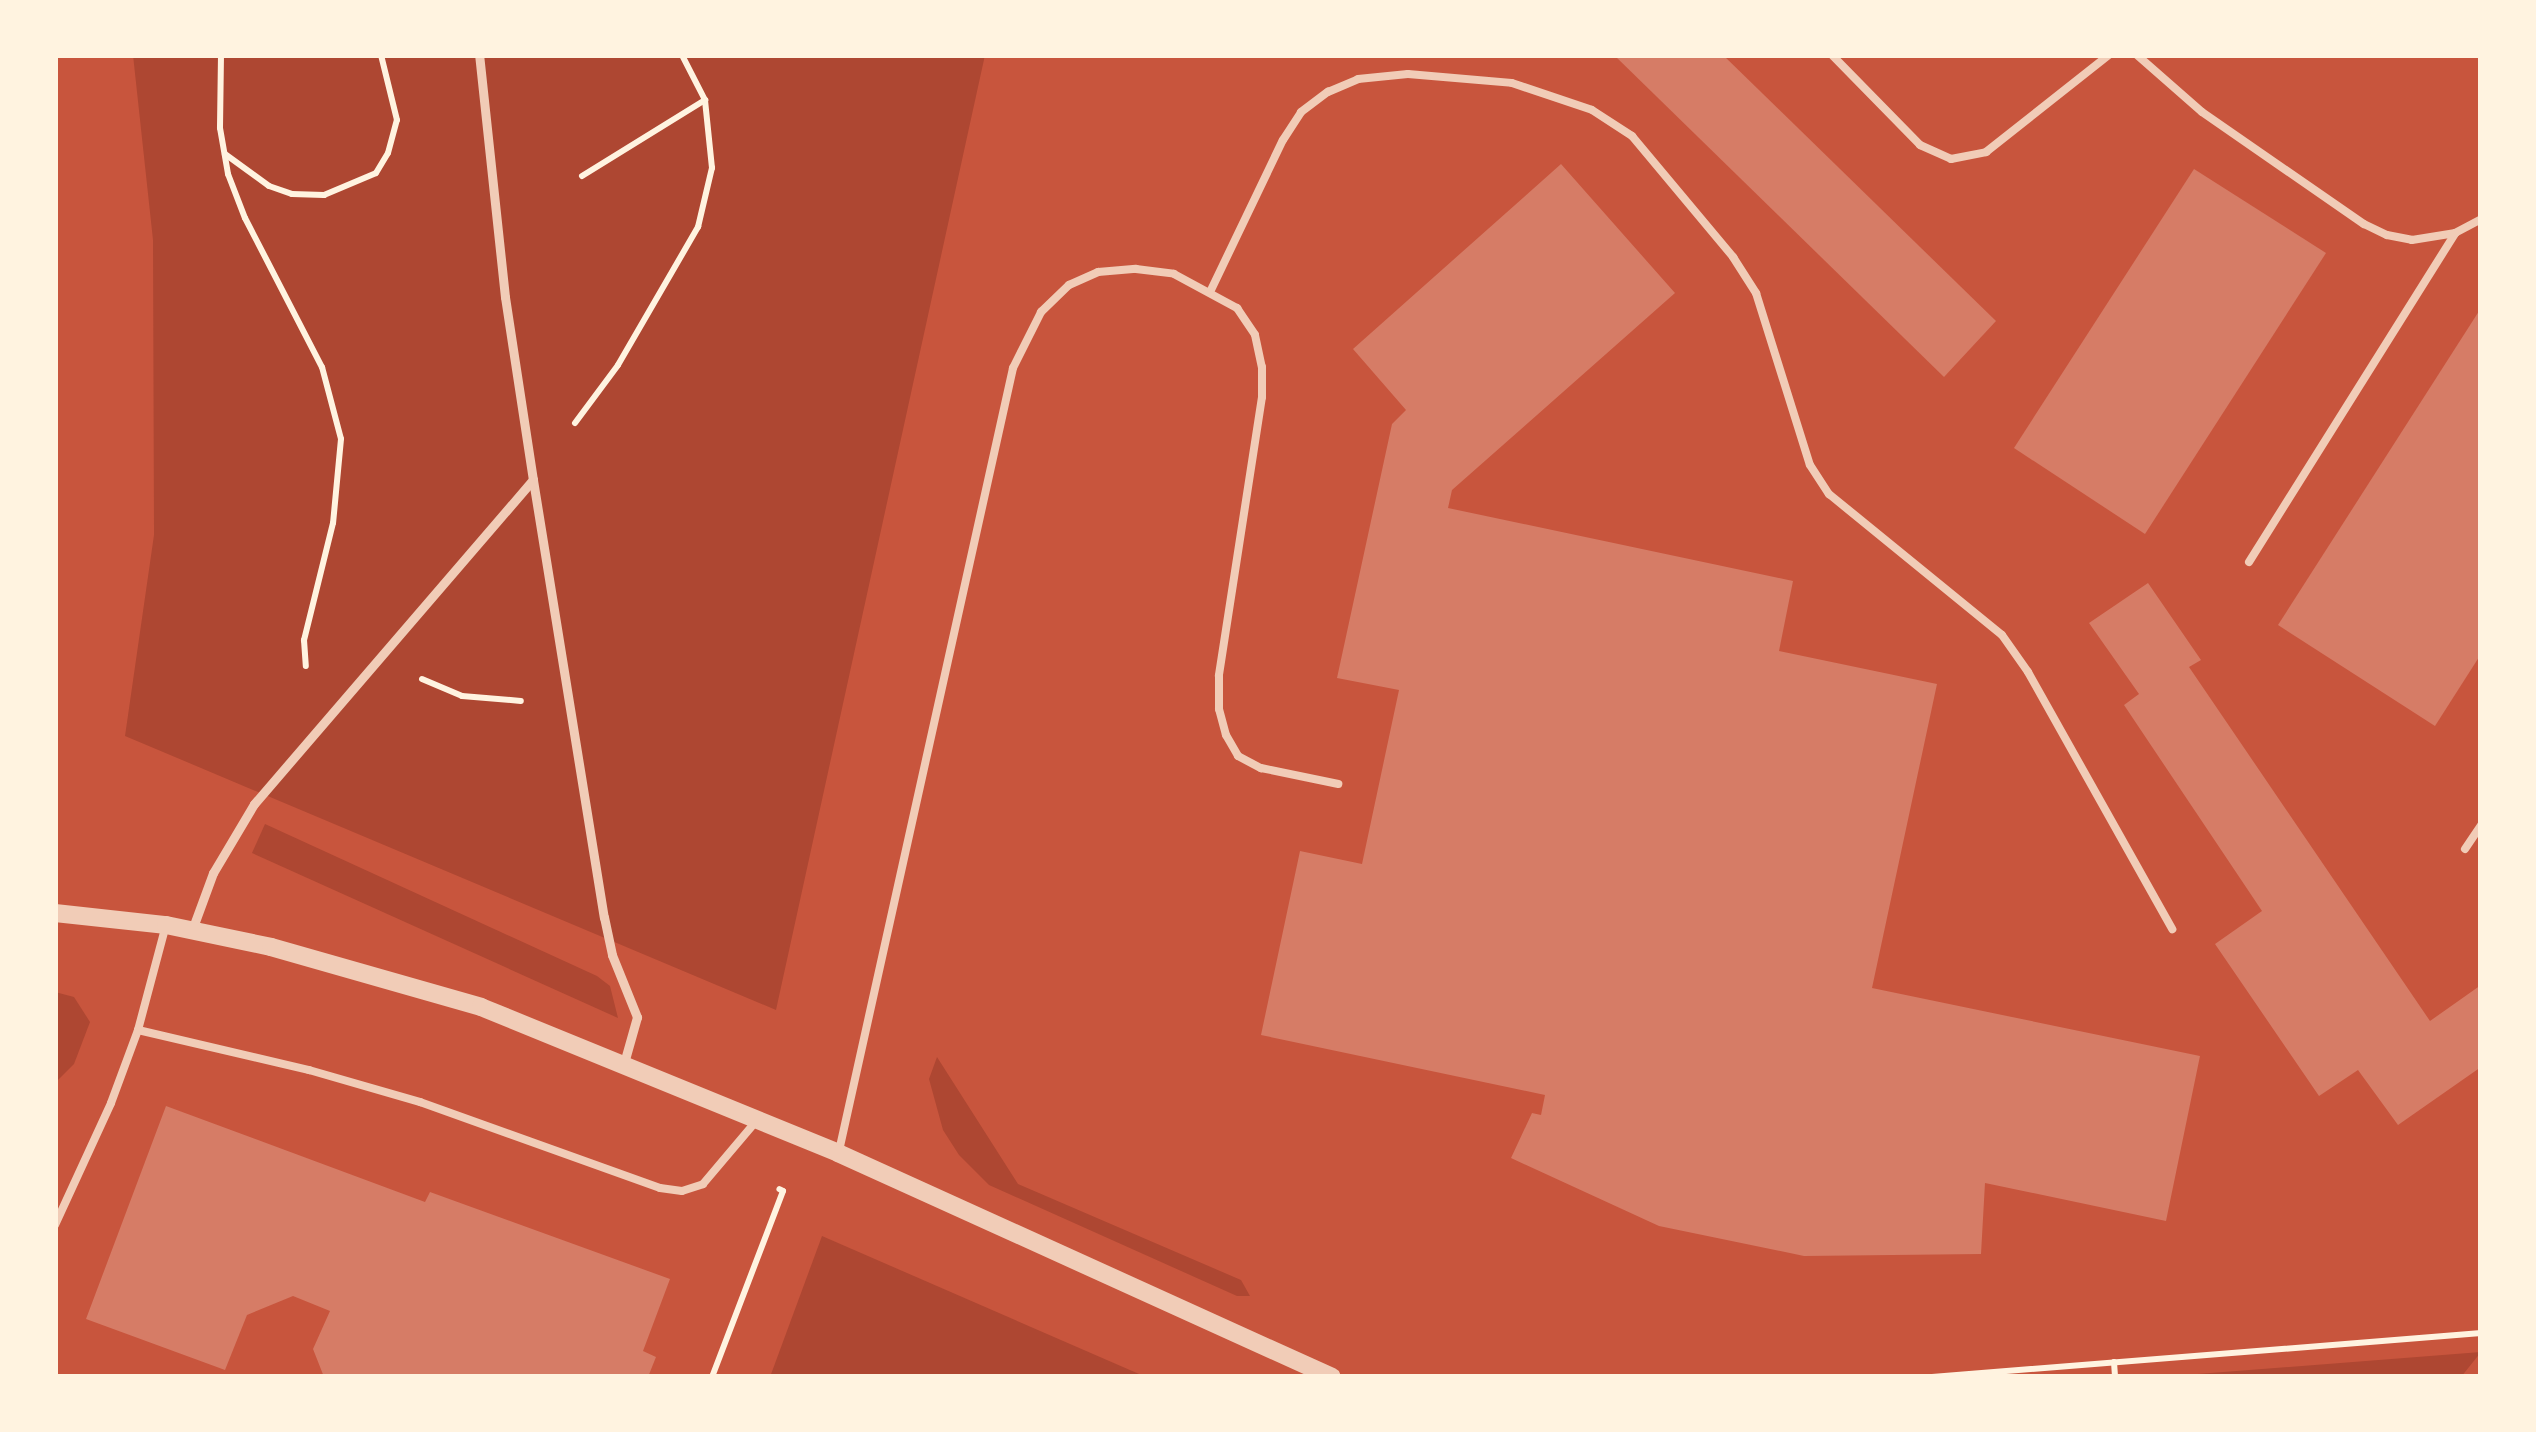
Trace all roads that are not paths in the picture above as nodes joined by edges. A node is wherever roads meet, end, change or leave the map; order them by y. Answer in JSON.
{"nodes":[{"id":1,"x":479,"y":55,"type":"edge"},
{"id":2,"x":1832,"y":55,"type":"edge"},
{"id":3,"x":2110,"y":55,"type":"edge"},
{"id":4,"x":2137,"y":55,"type":"edge"},
{"id":5,"x":2481,"y":219,"type":"edge"},
{"id":6,"x":2455,"y":233,"type":"junction"},
{"id":7,"x":1211,"y":290,"type":"junction"},
{"id":8,"x":533,"y":480,"type":"junction"},
{"id":9,"x":2249,"y":562,"type":"dead end"},
{"id":10,"x":1338,"y":784,"type":"dead end"},
{"id":11,"x":2481,"y":826,"type":"edge"},
{"id":12,"x":2465,"y":849,"type":"dead end"},
{"id":13,"x":55,"y":912,"type":"edge"},
{"id":14,"x":166,"y":925,"type":"junction"},
{"id":15,"x":192,"y":930,"type":"junction"},
{"id":16,"x":2172,"y":930,"type":"dead end"},
{"id":17,"x":138,"y":1030,"type":"junction"},
{"id":18,"x":624,"y":1063,"type":"junction"},
{"id":19,"x":758,"y":1119,"type":"junction"},
{"id":20,"x":838,"y":1153,"type":"junction"},
{"id":21,"x":55,"y":1224,"type":"edge"},
{"id":22,"x":1332,"y":1377,"type":"edge"}],
"edges":[{"from":1,"to":8,"type":"street"},
{"from":2,"to":3,"type":"lane"},
{"from":4,"to":6,"type":"lane"},
{"from":5,"to":6,"type":"lane"},
{"from":6,"to":9,"type":"lane"},
{"from":7,"to":10,"type":"lane"},
{"from":7,"to":16,"type":"lane"},
{"from":7,"to":20,"type":"lane"},
{"from":8,"to":15,"type":"street"},
{"from":8,"to":18,"type":"street"},
{"from":11,"to":12,"type":"lane"},
{"from":13,"to":14,"type":"street"},
{"from":14,"to":15,"type":"street"},
{"from":14,"to":17,"type":"lane"},
{"from":15,"to":18,"type":"street"},
{"from":17,"to":19,"type":"lane"},
{"from":17,"to":21,"type":"lane"},
{"from":18,"to":19,"type":"street"},
{"from":19,"to":20,"type":"street"},
{"from":20,"to":22,"type":"street"}]}
